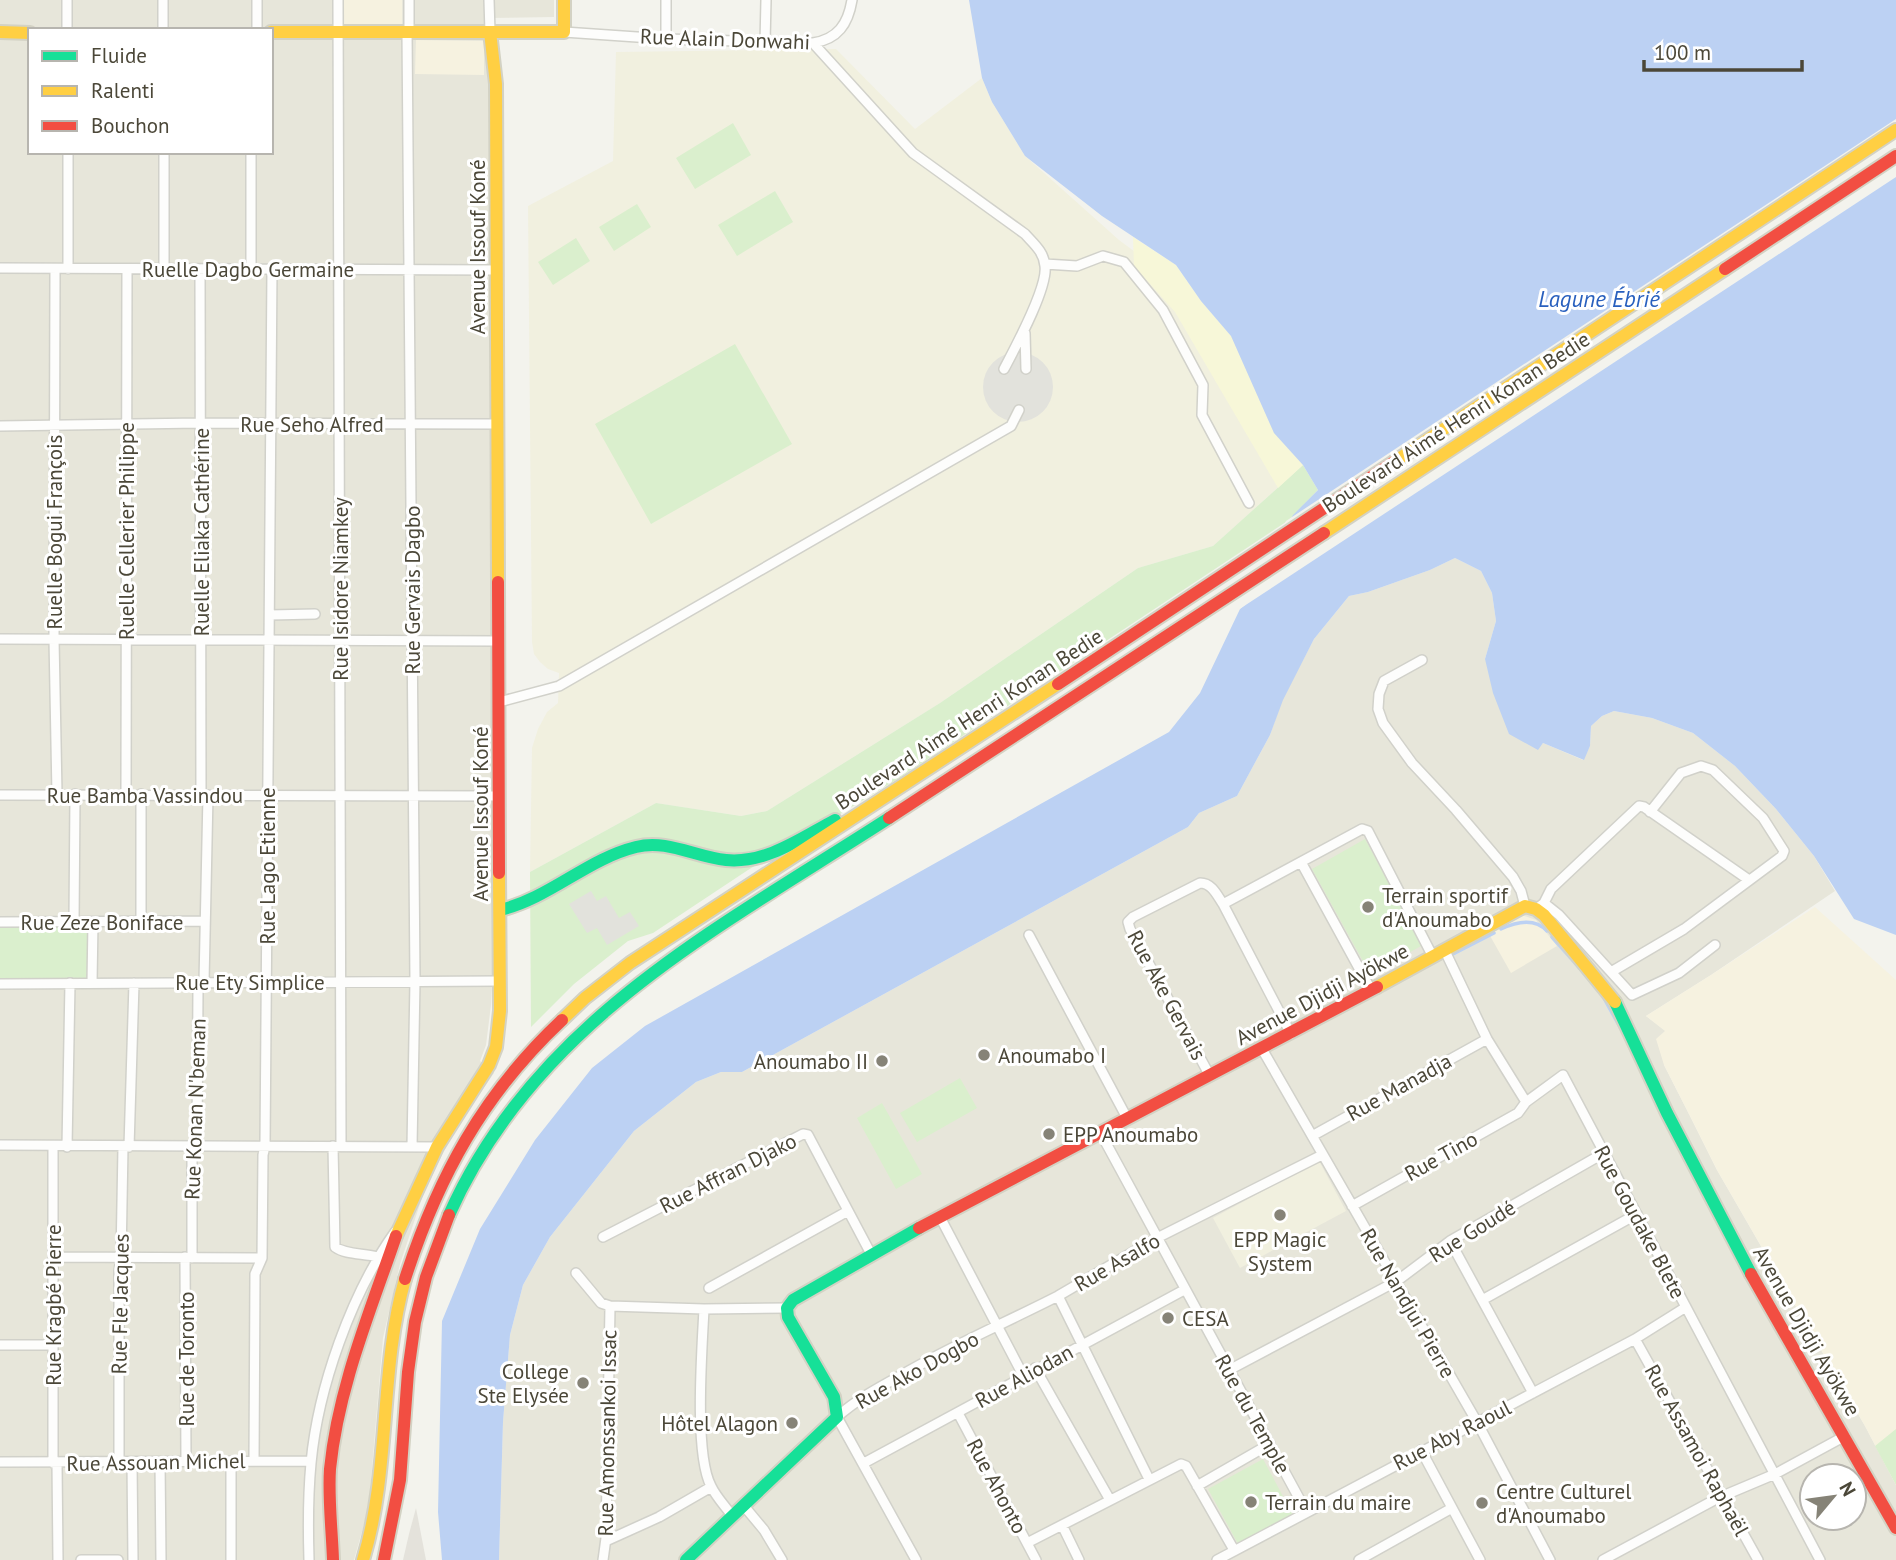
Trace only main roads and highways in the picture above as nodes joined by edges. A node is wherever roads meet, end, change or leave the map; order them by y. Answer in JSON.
{"nodes":[{"id":1,"x":564,"y":0,"type":"edge"},
{"id":2,"x":0,"y":32,"type":"edge"},
{"id":3,"x":273,"y":32,"type":"edge"},
{"id":4,"x":490,"y":32,"type":"junction"},
{"id":5,"x":28,"y":33,"type":"edge"},
{"id":6,"x":1896,"y":130,"type":"edge"},
{"id":7,"x":1896,"y":156,"type":"edge"},
{"id":8,"x":901,"y":788,"type":"junction"},
{"id":9,"x":500,"y":910,"type":"junction"},
{"id":10,"x":1896,"y":1528,"type":"edge"},
{"id":11,"x":333,"y":1560,"type":"edge"},
{"id":12,"x":363,"y":1560,"type":"edge"},
{"id":13,"x":384,"y":1560,"type":"edge"},
{"id":14,"x":686,"y":1560,"type":"edge"}],
"edges":[{"from":1,"to":4,"type":"main road"},
{"from":2,"to":5,"type":"main road"},
{"from":3,"to":4,"type":"main road"},
{"from":4,"to":9,"type":"main road","name":"Avenue Issouf Koné"},
{"from":6,"to":8,"type":"main road","name":"Boulevard Aimé Henri Konan Bedie"},
{"from":7,"to":13,"type":"main road","name":"Boulevard Aimé Henri Konan Bedie"},
{"from":8,"to":9,"type":"main road"},
{"from":8,"to":12,"type":"main road","name":"Boulevard Aimé Henri Konan Bedie"},
{"from":9,"to":11,"type":"main road","name":"Avenue Issouf Koné"},
{"from":10,"to":14,"type":"main road","name":"Avenue Djidji Ayökwe"}]}
